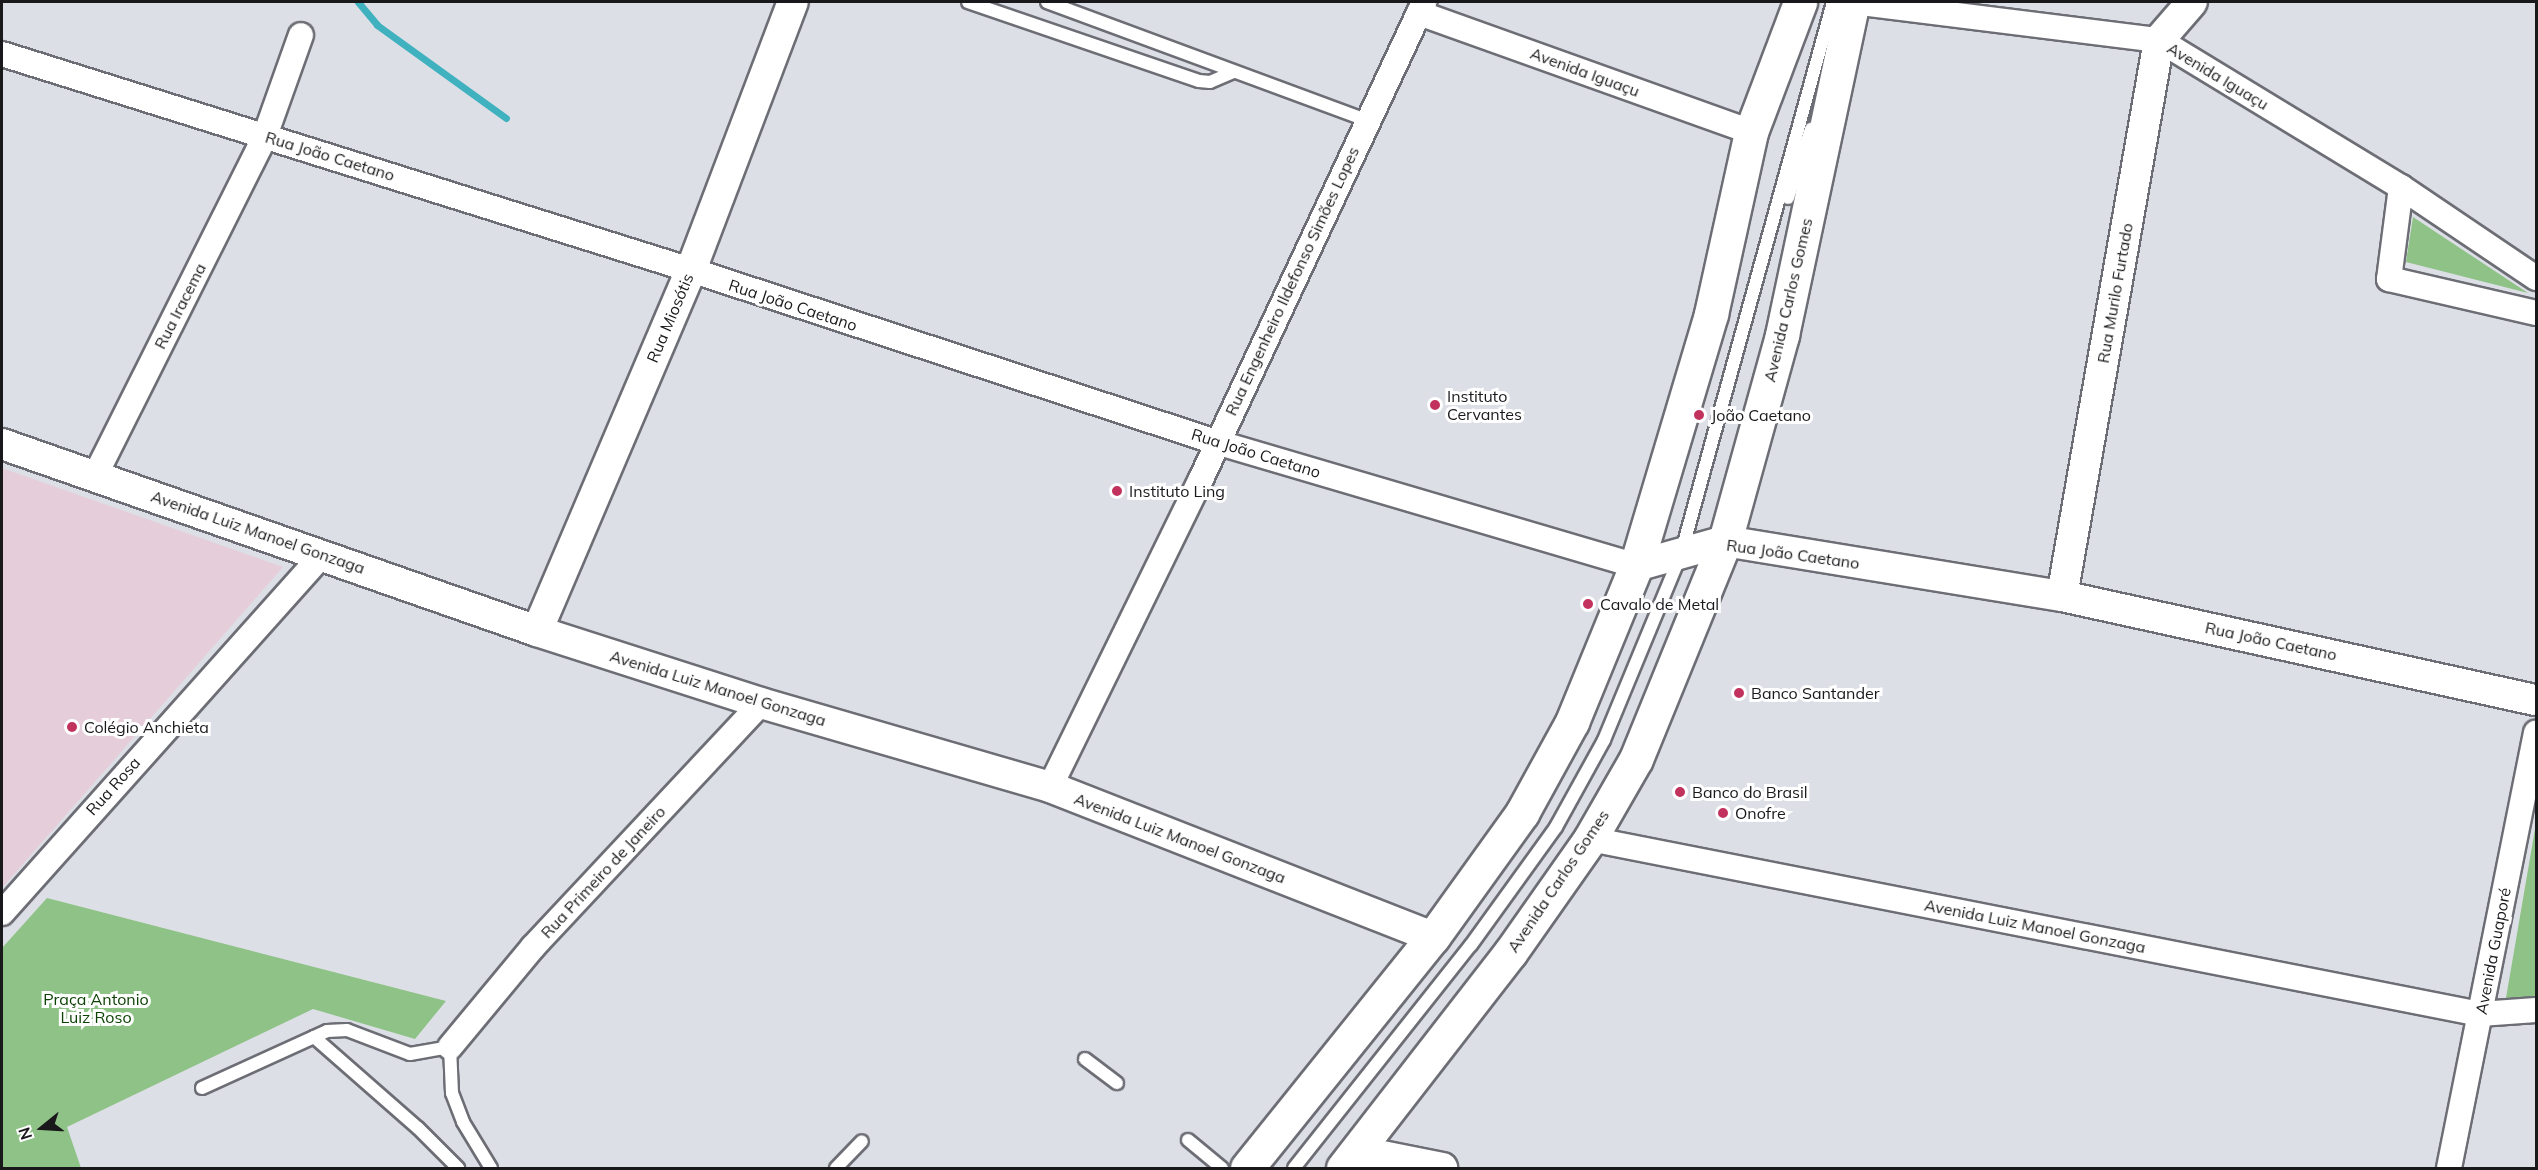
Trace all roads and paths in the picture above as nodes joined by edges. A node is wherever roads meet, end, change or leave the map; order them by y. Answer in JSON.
{"nodes":[{"id":1,"x":793,"y":2,"type":"edge"},
{"id":2,"x":968,"y":2,"type":"edge"},
{"id":3,"x":1047,"y":2,"type":"edge"},
{"id":4,"x":1776,"y":2,"type":"edge"},
{"id":5,"x":1800,"y":2,"type":"edge"},
{"id":6,"x":1833,"y":2,"type":"edge"},
{"id":7,"x":1853,"y":2,"type":"edge"},
{"id":8,"x":2192,"y":2,"type":"edge"},
{"id":9,"x":1422,"y":7,"type":"edge"},
{"id":10,"x":301,"y":35,"type":"dead end"},
{"id":11,"x":2159,"y":40,"type":"junction"},
{"id":12,"x":2,"y":54,"type":"edge"},
{"id":13,"x":1234,"y":72,"type":"junction"},
{"id":14,"x":1770,"y":78,"type":"junction"},
{"id":15,"x":1368,"y":121,"type":"junction"},
{"id":16,"x":1751,"y":132,"type":"junction"},
{"id":17,"x":265,"y":136,"type":"junction"},
{"id":18,"x":2401,"y":187,"type":"junction"},
{"id":19,"x":691,"y":270,"type":"junction"},
{"id":20,"x":2536,"y":278,"type":"edge"},
{"id":21,"x":2536,"y":313,"type":"edge"},
{"id":22,"x":1746,"y":325,"type":"junction"},
{"id":23,"x":1216,"y":442,"type":"junction"},
{"id":24,"x":2,"y":444,"type":"edge"},
{"id":25,"x":95,"y":476,"type":"junction"},
{"id":26,"x":1725,"y":542,"type":"junction"},
{"id":27,"x":323,"y":554,"type":"junction"},
{"id":28,"x":1681,"y":554,"type":"junction"},
{"id":29,"x":1636,"y":566,"type":"junction"},
{"id":30,"x":2062,"y":596,"type":"junction"},
{"id":31,"x":537,"y":631,"type":"junction"},
{"id":32,"x":2536,"y":700,"type":"edge"},
{"id":33,"x":761,"y":703,"type":"junction"},
{"id":34,"x":2536,"y":734,"type":"edge"},
{"id":35,"x":1050,"y":787,"type":"junction"},
{"id":36,"x":1590,"y":839,"type":"junction"},
{"id":37,"x":2,"y":913,"type":"edge"},
{"id":38,"x":1433,"y":937,"type":"junction"},
{"id":39,"x":2536,"y":1010,"type":"edge"},
{"id":40,"x":2480,"y":1014,"type":"junction"},
{"id":41,"x":314,"y":1037,"type":"junction"},
{"id":42,"x":450,"y":1047,"type":"junction"},
{"id":43,"x":1085,"y":1059,"type":"dead end"},
{"id":44,"x":1117,"y":1083,"type":"dead end"},
{"id":45,"x":202,"y":1088,"type":"dead end"},
{"id":46,"x":1188,"y":1140,"type":"dead end"},
{"id":47,"x":861,"y":1141,"type":"dead end"},
{"id":48,"x":1350,"y":1160,"type":"edge"},
{"id":49,"x":458,"y":1168,"type":"edge"},
{"id":50,"x":491,"y":1168,"type":"edge"},
{"id":51,"x":836,"y":1168,"type":"edge"},
{"id":52,"x":1222,"y":1168,"type":"edge"},
{"id":53,"x":1247,"y":1168,"type":"edge"},
{"id":54,"x":1294,"y":1168,"type":"edge"},
{"id":55,"x":1442,"y":1168,"type":"edge"},
{"id":56,"x":2449,"y":1168,"type":"edge"}],
"edges":[{"from":1,"to":19,"type":"street","name":"Rua Miosótis"},
{"from":2,"to":13,"type":"lane"},
{"from":3,"to":13,"type":"lane"},
{"from":4,"to":14,"type":"main road"},
{"from":5,"to":14,"type":"main road"},
{"from":6,"to":22,"type":"lane"},
{"from":7,"to":11,"type":"street","name":"Avenida Iguaçu"},
{"from":7,"to":22,"type":"lane"},
{"from":7,"to":26,"type":"main road","name":"Avenida Carlos Gomes"},
{"from":8,"to":11,"type":"street"},
{"from":9,"to":15,"type":"street","name":"Rua Engenheiro Ildefonso Simões Lopes"},
{"from":9,"to":16,"type":"street","name":"Avenida Iguaçu"},
{"from":10,"to":17,"type":"street","name":"Rua Iracema"},
{"from":11,"to":18,"type":"street","name":"Avenida Iguaçu"},
{"from":11,"to":30,"type":"street","name":"Rua Murilo Furtado"},
{"from":12,"to":17,"type":"street","name":"Rua João Caetano"},
{"from":13,"to":15,"type":"lane"},
{"from":14,"to":16,"type":"main road"},
{"from":15,"to":23,"type":"street","name":"Rua Engenheiro Ildefonso Simões Lopes"},
{"from":16,"to":29,"type":"main road"},
{"from":17,"to":19,"type":"street","name":"Rua João Caetano"},
{"from":17,"to":25,"type":"street","name":"Rua Iracema"},
{"from":18,"to":20,"type":"street","name":"Avenida Iguaçu"},
{"from":18,"to":21,"type":"street"},
{"from":19,"to":23,"type":"street","name":"Rua João Caetano"},
{"from":19,"to":31,"type":"street","name":"Rua Miosótis"},
{"from":22,"to":28,"type":"lane"},
{"from":23,"to":29,"type":"street","name":"Rua João Caetano"},
{"from":23,"to":35,"type":"street","name":"Rua Engenheiro Ildefonso Simões Lopes"},
{"from":24,"to":25,"type":"street","name":"Avenida Luiz Manoel Gonzaga"},
{"from":25,"to":27,"type":"street","name":"Avenida Luiz Manoel Gonzaga"},
{"from":26,"to":28,"type":"street","name":"Rua João Caetano"},
{"from":26,"to":30,"type":"street","name":"Rua João Caetano"},
{"from":26,"to":36,"type":"main road","name":"Avenida Carlos Gomes"},
{"from":27,"to":31,"type":"street","name":"Avenida Luiz Manoel Gonzaga"},
{"from":27,"to":37,"type":"street","name":"Rua Rosa"},
{"from":28,"to":29,"type":"street","name":"Rua João Caetano"},
{"from":28,"to":54,"type":"lane"},
{"from":29,"to":38,"type":"main road"},
{"from":30,"to":32,"type":"street","name":"Rua João Caetano"},
{"from":31,"to":33,"type":"street","name":"Avenida Luiz Manoel Gonzaga"},
{"from":33,"to":35,"type":"street","name":"Avenida Luiz Manoel Gonzaga"},
{"from":33,"to":42,"type":"street","name":"Rua Primeiro de Janeiro"},
{"from":34,"to":40,"type":"street","name":"Avenida Guaporé"},
{"from":35,"to":38,"type":"street","name":"Avenida Luiz Manoel Gonzaga"},
{"from":36,"to":40,"type":"street","name":"Avenida Luiz Manoel Gonzaga"},
{"from":36,"to":48,"type":"main road","name":"Avenida Carlos Gomes"},
{"from":38,"to":53,"type":"main road"},
{"from":39,"to":40,"type":"street","name":"Avenida Luiz Manoel Gonzaga"},
{"from":40,"to":56,"type":"street","name":"Avenida Guaporé"},
{"from":41,"to":42,"type":"lane"},
{"from":41,"to":45,"type":"lane"},
{"from":41,"to":49,"type":"lane"},
{"from":42,"to":50,"type":"lane"},
{"from":43,"to":44,"type":"lane"},
{"from":46,"to":52,"type":"lane"},
{"from":47,"to":51,"type":"lane"},
{"from":48,"to":55,"type":"street"}]}
